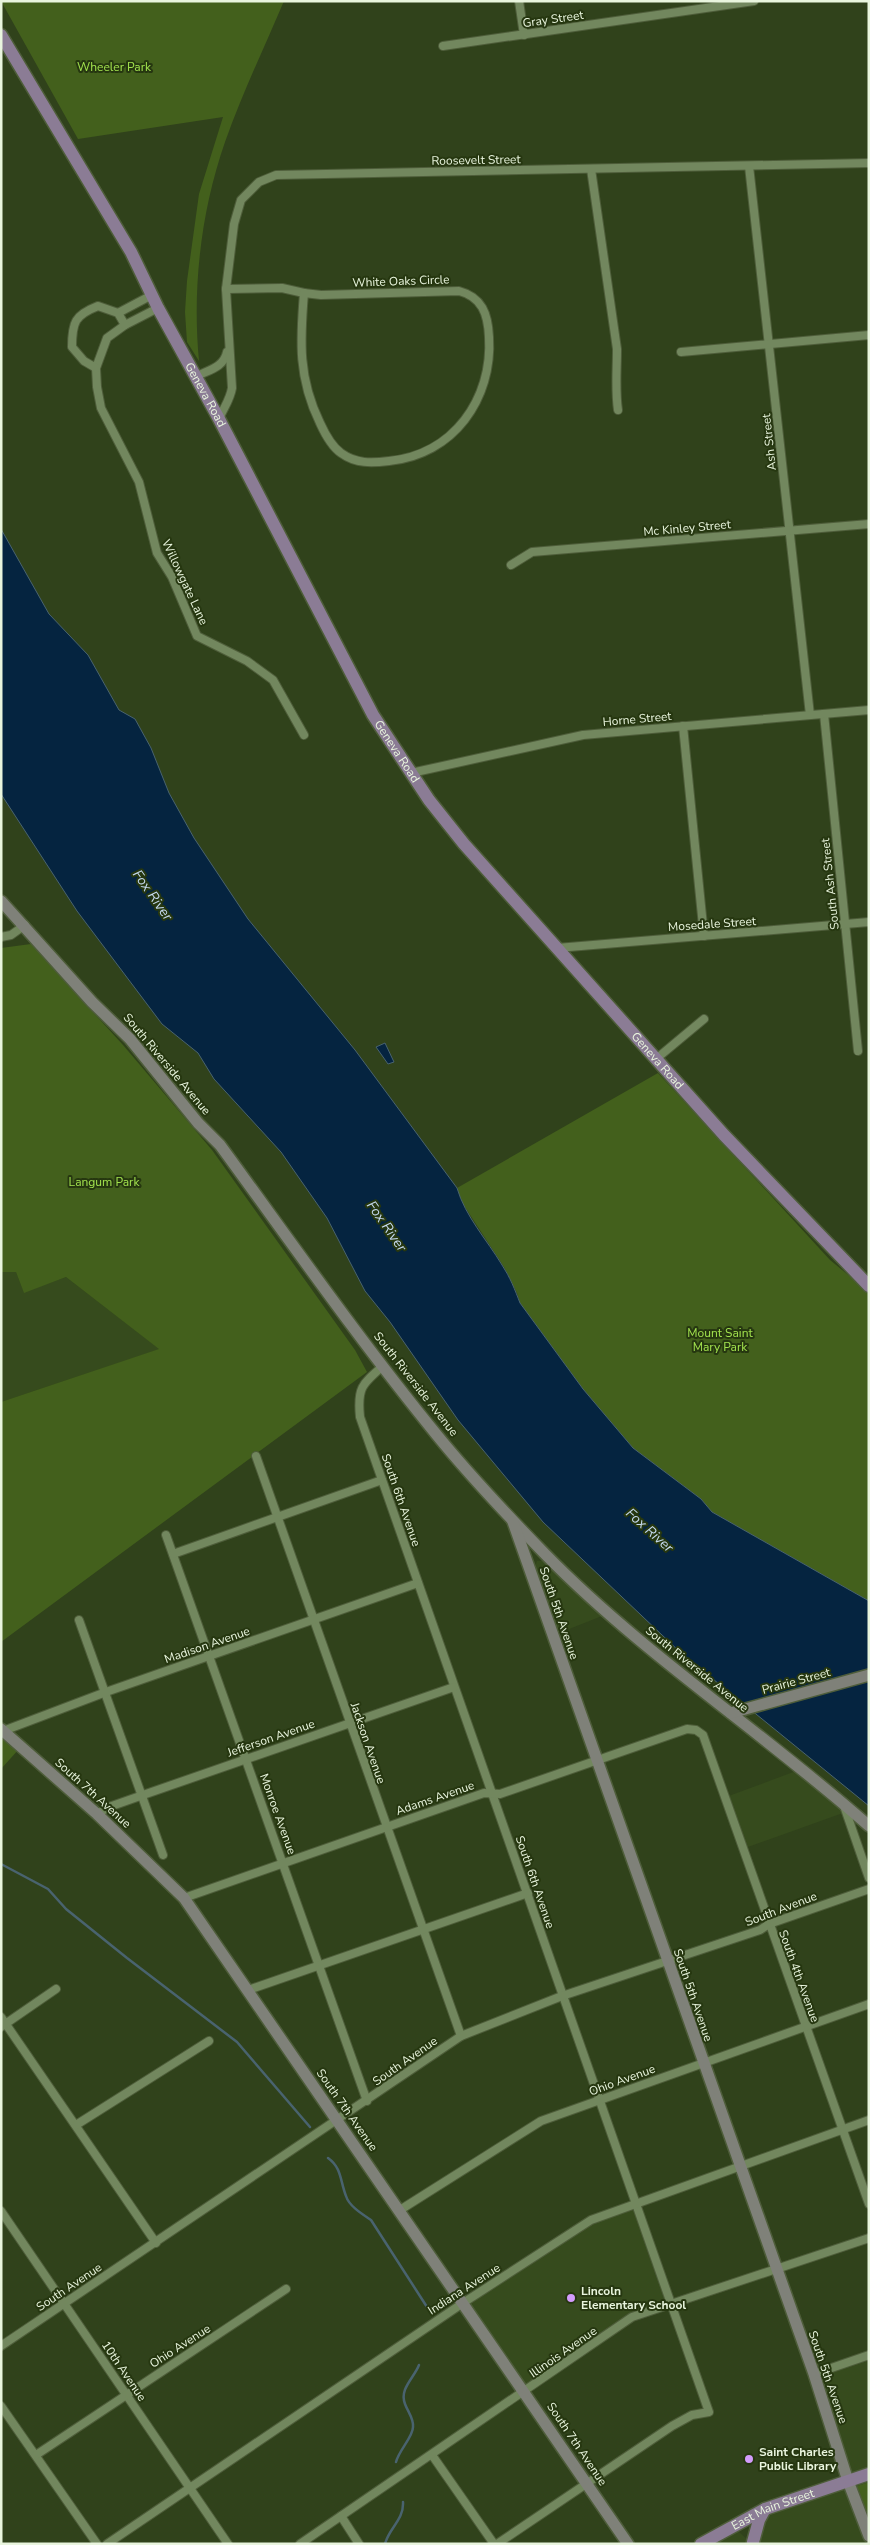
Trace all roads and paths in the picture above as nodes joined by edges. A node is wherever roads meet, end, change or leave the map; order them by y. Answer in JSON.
{"nodes":[{"id":1,"x":519,"y":1,"type":"edge"},
{"id":2,"x":754,"y":1,"type":"edge"},
{"id":3,"x":1,"y":35,"type":"edge"},
{"id":4,"x":524,"y":35,"type":"junction"},
{"id":5,"x":443,"y":46,"type":"dead end"},
{"id":6,"x":869,"y":163,"type":"edge"},
{"id":7,"x":749,"y":166,"type":"junction"},
{"id":8,"x":591,"y":169,"type":"junction"},
{"id":9,"x":226,"y":289,"type":"junction"},
{"id":10,"x":304,"y":293,"type":"junction"},
{"id":11,"x":152,"y":295,"type":"junction"},
{"id":12,"x":158,"y":308,"type":"junction"},
{"id":13,"x":118,"y":313,"type":"junction"},
{"id":14,"x":125,"y":324,"type":"junction"},
{"id":15,"x":869,"y":335,"type":"edge"},
{"id":16,"x":769,"y":344,"type":"junction"},
{"id":17,"x":228,"y":347,"type":"junction"},
{"id":18,"x":681,"y":352,"type":"dead end"},
{"id":19,"x":96,"y":368,"type":"junction"},
{"id":20,"x":196,"y":376,"type":"junction"},
{"id":21,"x":618,"y":410,"type":"dead end"},
{"id":22,"x":219,"y":419,"type":"junction"},
{"id":23,"x":869,"y":524,"type":"edge"},
{"id":24,"x":790,"y":531,"type":"junction"},
{"id":25,"x":511,"y":565,"type":"dead end"},
{"id":26,"x":869,"y":710,"type":"edge"},
{"id":27,"x":824,"y":714,"type":"junction"},
{"id":28,"x":810,"y":715,"type":"junction"},
{"id":29,"x":683,"y":726,"type":"junction"},
{"id":30,"x":304,"y":735,"type":"dead end"},
{"id":31,"x":411,"y":772,"type":"junction"},
{"id":32,"x":1,"y":901,"type":"edge"},
{"id":33,"x":869,"y":922,"type":"edge"},
{"id":34,"x":845,"y":924,"type":"junction"},
{"id":35,"x":25,"y":925,"type":"junction"},
{"id":36,"x":704,"y":936,"type":"junction"},
{"id":37,"x":1,"y":937,"type":"edge"},
{"id":38,"x":557,"y":948,"type":"junction"},
{"id":39,"x":704,"y":1019,"type":"dead end"},
{"id":40,"x":858,"y":1051,"type":"dead end"},
{"id":41,"x":656,"y":1059,"type":"junction"},
{"id":42,"x":869,"y":1286,"type":"edge"},
{"id":43,"x":383,"y":1366,"type":"junction"},
{"id":44,"x":256,"y":1456,"type":"dead end"},
{"id":45,"x":382,"y":1480,"type":"junction"},
{"id":46,"x":277,"y":1517,"type":"junction"},
{"id":47,"x":512,"y":1518,"type":"junction"},
{"id":48,"x":166,"y":1535,"type":"dead end"},
{"id":49,"x":173,"y":1554,"type":"junction"},
{"id":50,"x":418,"y":1583,"type":"junction"},
{"id":51,"x":79,"y":1620,"type":"dead end"},
{"id":52,"x":314,"y":1620,"type":"junction"},
{"id":53,"x":209,"y":1656,"type":"junction"},
{"id":54,"x":869,"y":1675,"type":"edge"},
{"id":55,"x":454,"y":1687,"type":"junction"},
{"id":56,"x":106,"y":1692,"type":"junction"},
{"id":57,"x":731,"y":1713,"type":"junction"},
{"id":58,"x":350,"y":1723,"type":"junction"},
{"id":59,"x":2,"y":1730,"type":"edge"},
{"id":60,"x":696,"y":1730,"type":"joint"},
{"id":61,"x":246,"y":1759,"type":"junction"},
{"id":62,"x":596,"y":1761,"type":"junction"},
{"id":63,"x":492,"y":1793,"type":"junction"},
{"id":64,"x":143,"y":1795,"type":"junction"},
{"id":65,"x":843,"y":1803,"type":"junction"},
{"id":66,"x":97,"y":1814,"type":"junction"},
{"id":67,"x":386,"y":1826,"type":"junction"},
{"id":68,"x":869,"y":1826,"type":"edge"},
{"id":69,"x":163,"y":1855,"type":"dead end"},
{"id":70,"x":283,"y":1862,"type":"junction"},
{"id":71,"x":869,"y":1878,"type":"edge"},
{"id":72,"x":869,"y":1889,"type":"edge"},
{"id":73,"x":528,"y":1893,"type":"junction"},
{"id":74,"x":184,"y":1898,"type":"junction"},
{"id":75,"x":769,"y":1924,"type":"junction"},
{"id":76,"x":423,"y":1929,"type":"junction"},
{"id":77,"x":666,"y":1960,"type":"junction"},
{"id":78,"x":320,"y":1965,"type":"junction"},
{"id":79,"x":56,"y":1989,"type":"dead end"},
{"id":80,"x":248,"y":1990,"type":"junction"},
{"id":81,"x":562,"y":1996,"type":"junction"},
{"id":82,"x":869,"y":2004,"type":"edge"},
{"id":83,"x":3,"y":2022,"type":"edge"},
{"id":84,"x":806,"y":2027,"type":"junction"},
{"id":85,"x":460,"y":2036,"type":"junction"},
{"id":86,"x":209,"y":2041,"type":"dead end"},
{"id":87,"x":703,"y":2063,"type":"junction"},
{"id":88,"x":599,"y":2100,"type":"junction"},
{"id":89,"x":367,"y":2101,"type":"junction"},
{"id":90,"x":869,"y":2120,"type":"edge"},
{"id":91,"x":338,"y":2121,"type":"junction"},
{"id":92,"x":76,"y":2125,"type":"junction"},
{"id":93,"x":842,"y":2129,"type":"junction"},
{"id":94,"x":739,"y":2166,"type":"junction"},
{"id":95,"x":635,"y":2204,"type":"junction"},
{"id":96,"x":869,"y":2204,"type":"edge"},
{"id":97,"x":400,"y":2210,"type":"junction"},
{"id":98,"x":1,"y":2211,"type":"edge"},
{"id":99,"x":869,"y":2238,"type":"edge"},
{"id":100,"x":156,"y":2243,"type":"junction"},
{"id":101,"x":775,"y":2268,"type":"junction"},
{"id":102,"x":286,"y":2290,"type":"dead end"},
{"id":103,"x":464,"y":2302,"type":"junction"},
{"id":104,"x":65,"y":2304,"type":"junction"},
{"id":105,"x":671,"y":2305,"type":"junction"},
{"id":106,"x":1,"y":2346,"type":"edge"},
{"id":107,"x":869,"y":2354,"type":"edge"},
{"id":108,"x":814,"y":2374,"type":"junction"},
{"id":109,"x":525,"y":2392,"type":"junction"},
{"id":110,"x":126,"y":2395,"type":"junction"},
{"id":111,"x":1,"y":2406,"type":"edge"},
{"id":112,"x":36,"y":2455,"type":"junction"},
{"id":113,"x":432,"y":2455,"type":"junction"},
{"id":114,"x":869,"y":2474,"type":"edge"},
{"id":115,"x":848,"y":2481,"type":"junction"},
{"id":116,"x":586,"y":2483,"type":"junction"},
{"id":117,"x":190,"y":2488,"type":"junction"},
{"id":118,"x":765,"y":2509,"type":"junction"},
{"id":119,"x":341,"y":2516,"type":"junction"},
{"id":120,"x":724,"y":2530,"type":"junction"},
{"id":121,"x":869,"y":2536,"type":"edge"},
{"id":122,"x":753,"y":2543,"type":"edge"},
{"id":123,"x":97,"y":2544,"type":"edge"},
{"id":124,"x":107,"y":2544,"type":"edge"},
{"id":125,"x":228,"y":2544,"type":"edge"},
{"id":126,"x":300,"y":2544,"type":"edge"},
{"id":127,"x":359,"y":2544,"type":"edge"},
{"id":128,"x":496,"y":2544,"type":"edge"},
{"id":129,"x":628,"y":2544,"type":"edge"},
{"id":130,"x":701,"y":2544,"type":"edge"}],
"edges":[{"from":1,"to":4,"type":"street"},
{"from":2,"to":4,"type":"street","name":"Gray Street"},
{"from":3,"to":11,"type":"main road","name":"Geneva Road"},
{"from":4,"to":5,"type":"street","name":"Gray Street"},
{"from":6,"to":7,"type":"street","name":"Roosevelt Street"},
{"from":7,"to":8,"type":"street","name":"Roosevelt Street"},
{"from":7,"to":16,"type":"street","name":"Ash Street"},
{"from":8,"to":9,"type":"street","name":"Roosevelt Street"},
{"from":8,"to":21,"type":"street"},
{"from":9,"to":10,"type":"street","name":"White Oaks Circle"},
{"from":9,"to":17,"type":"street","name":"Roosevelt Street"},
{"from":10,"to":10,"type":"street","name":"White Oaks Circle"},
{"from":11,"to":12,"type":"main road","name":"Geneva Road"},
{"from":11,"to":13,"type":"street"},
{"from":12,"to":14,"type":"street","name":"Willowgate Lane"},
{"from":12,"to":20,"type":"main road","name":"Geneva Road"},
{"from":13,"to":14,"type":"street"},
{"from":13,"to":19,"type":"street"},
{"from":14,"to":19,"type":"street","name":"Willowgate Lane"},
{"from":15,"to":16,"type":"street"},
{"from":16,"to":18,"type":"street"},
{"from":16,"to":24,"type":"street","name":"Ash Street"},
{"from":17,"to":20,"type":"street"},
{"from":17,"to":22,"type":"street","name":"Roosevelt Street"},
{"from":19,"to":30,"type":"street","name":"Willowgate Lane"},
{"from":20,"to":22,"type":"main road","name":"Geneva Road"},
{"from":22,"to":31,"type":"main road","name":"Geneva Road"},
{"from":23,"to":24,"type":"street","name":"Mc Kinley Street"},
{"from":24,"to":25,"type":"street","name":"Mc Kinley Street"},
{"from":24,"to":28,"type":"street","name":"Ash Street"},
{"from":26,"to":27,"type":"street","name":"Horne Street"},
{"from":27,"to":28,"type":"street","name":"Horne Street"},
{"from":27,"to":34,"type":"street","name":"South Ash Street"},
{"from":28,"to":29,"type":"street","name":"Horne Street"},
{"from":29,"to":31,"type":"street","name":"Horne Street"},
{"from":29,"to":36,"type":"street"},
{"from":31,"to":38,"type":"main road","name":"Geneva Road"},
{"from":32,"to":35,"type":"main road","name":"South Riverside Avenue"},
{"from":33,"to":34,"type":"street","name":"Mosedale Street"},
{"from":34,"to":36,"type":"street","name":"Mosedale Street"},
{"from":34,"to":40,"type":"street","name":"South Ash Street"},
{"from":35,"to":37,"type":"street"},
{"from":35,"to":43,"type":"main road","name":"South Riverside Avenue"},
{"from":36,"to":38,"type":"street","name":"Mosedale Street"},
{"from":38,"to":41,"type":"main road","name":"Geneva Road"},
{"from":39,"to":41,"type":"street"},
{"from":41,"to":42,"type":"main road","name":"Geneva Road"},
{"from":43,"to":45,"type":"street","name":"South 6th Avenue"},
{"from":43,"to":47,"type":"main road","name":"South Riverside Avenue"},
{"from":44,"to":46,"type":"street","name":"Jackson Avenue"},
{"from":45,"to":46,"type":"street"},
{"from":45,"to":50,"type":"street","name":"South 6th Avenue"},
{"from":46,"to":49,"type":"street"},
{"from":46,"to":52,"type":"street","name":"Jackson Avenue"},
{"from":47,"to":57,"type":"main road","name":"South Riverside Avenue"},
{"from":47,"to":62,"type":"main road","name":"South 5th Avenue"},
{"from":48,"to":49,"type":"street","name":"Monroe Avenue"},
{"from":49,"to":53,"type":"street","name":"Monroe Avenue"},
{"from":50,"to":52,"type":"street","name":"Madison Avenue"},
{"from":50,"to":55,"type":"street","name":"South 6th Avenue"},
{"from":51,"to":56,"type":"street"},
{"from":52,"to":53,"type":"street","name":"Madison Avenue"},
{"from":52,"to":58,"type":"street","name":"Jackson Avenue"},
{"from":53,"to":56,"type":"street","name":"Madison Avenue"},
{"from":53,"to":61,"type":"street","name":"Monroe Avenue"},
{"from":54,"to":57,"type":"main road","name":"Prairie Street"},
{"from":55,"to":58,"type":"street","name":"Jefferson Avenue"},
{"from":55,"to":63,"type":"street","name":"South 6th Avenue"},
{"from":56,"to":59,"type":"street","name":"Madison Avenue"},
{"from":56,"to":64,"type":"street"},
{"from":57,"to":65,"type":"main road","name":"South Riverside Avenue"},
{"from":58,"to":61,"type":"street","name":"Jefferson Avenue"},
{"from":58,"to":67,"type":"street","name":"Jackson Avenue"},
{"from":59,"to":66,"type":"main road","name":"South 7th Avenue"},
{"from":60,"to":62,"type":"street","name":"Adams Avenue"},
{"from":60,"to":75,"type":"street","name":"South 4th Avenue"},
{"from":61,"to":64,"type":"street","name":"Jefferson Avenue"},
{"from":61,"to":70,"type":"street","name":"Monroe Avenue"},
{"from":62,"to":63,"type":"street","name":"Adams Avenue"},
{"from":62,"to":77,"type":"main road","name":"South 5th Avenue"},
{"from":63,"to":67,"type":"street","name":"Adams Avenue"},
{"from":63,"to":73,"type":"street","name":"South 6th Avenue"},
{"from":64,"to":66,"type":"street","name":"Jefferson Avenue"},
{"from":64,"to":69,"type":"street"},
{"from":65,"to":68,"type":"main road","name":"South Riverside Avenue"},
{"from":65,"to":71,"type":"street"},
{"from":66,"to":74,"type":"main road","name":"South 7th Avenue"},
{"from":67,"to":70,"type":"street","name":"Adams Avenue"},
{"from":67,"to":76,"type":"street","name":"Jackson Avenue"},
{"from":70,"to":74,"type":"street","name":"Adams Avenue"},
{"from":70,"to":78,"type":"street","name":"Monroe Avenue"},
{"from":72,"to":75,"type":"street","name":"South Avenue"},
{"from":73,"to":76,"type":"street"},
{"from":73,"to":81,"type":"street","name":"South 6th Avenue"},
{"from":74,"to":80,"type":"main road","name":"South 7th Avenue"},
{"from":75,"to":77,"type":"street","name":"South Avenue"},
{"from":75,"to":84,"type":"street","name":"South 4th Avenue"},
{"from":76,"to":78,"type":"street"},
{"from":76,"to":85,"type":"street","name":"Jackson Avenue"},
{"from":77,"to":81,"type":"street","name":"South Avenue"},
{"from":77,"to":87,"type":"main road","name":"South 5th Avenue"},
{"from":78,"to":80,"type":"street"},
{"from":78,"to":89,"type":"street","name":"Monroe Avenue"},
{"from":79,"to":83,"type":"street"},
{"from":80,"to":91,"type":"main road","name":"South 7th Avenue"},
{"from":81,"to":85,"type":"street","name":"South Avenue"},
{"from":81,"to":88,"type":"street","name":"South 6th Avenue"},
{"from":82,"to":84,"type":"street","name":"Ohio Avenue"},
{"from":83,"to":92,"type":"street"},
{"from":84,"to":87,"type":"street","name":"Ohio Avenue"},
{"from":84,"to":93,"type":"street","name":"South 4th Avenue"},
{"from":85,"to":89,"type":"street","name":"South Avenue"},
{"from":86,"to":92,"type":"street"},
{"from":87,"to":88,"type":"street","name":"Ohio Avenue"},
{"from":87,"to":94,"type":"main road","name":"South 5th Avenue"},
{"from":88,"to":95,"type":"street","name":"South 6th Avenue"},
{"from":88,"to":97,"type":"street","name":"Ohio Avenue"},
{"from":89,"to":91,"type":"street","name":"South Avenue"},
{"from":90,"to":93,"type":"street","name":"Indiana Avenue"},
{"from":91,"to":97,"type":"main road","name":"South 7th Avenue"},
{"from":91,"to":100,"type":"street","name":"South Avenue"},
{"from":92,"to":100,"type":"street"},
{"from":93,"to":94,"type":"street","name":"Indiana Avenue"},
{"from":93,"to":96,"type":"street","name":"South 4th Avenue"},
{"from":94,"to":95,"type":"street","name":"Indiana Avenue"},
{"from":94,"to":101,"type":"main road","name":"South 5th Avenue"},
{"from":95,"to":103,"type":"street","name":"Indiana Avenue"},
{"from":95,"to":105,"type":"street","name":"South 6th Avenue"},
{"from":97,"to":103,"type":"main road","name":"South 7th Avenue"},
{"from":98,"to":104,"type":"street","name":"10th Avenue"},
{"from":99,"to":101,"type":"street","name":"Illinois Avenue"},
{"from":100,"to":104,"type":"street","name":"South Avenue"},
{"from":101,"to":105,"type":"street","name":"Illinois Avenue"},
{"from":101,"to":108,"type":"main road","name":"South 5th Avenue"},
{"from":102,"to":110,"type":"street","name":"Ohio Avenue"},
{"from":103,"to":109,"type":"main road","name":"South 7th Avenue"},
{"from":103,"to":117,"type":"street","name":"Indiana Avenue"},
{"from":104,"to":106,"type":"street","name":"South Avenue"},
{"from":104,"to":110,"type":"street","name":"10th Avenue"},
{"from":105,"to":109,"type":"street","name":"Illinois Avenue"},
{"from":105,"to":116,"type":"street","name":"South 6th Avenue"},
{"from":107,"to":108,"type":"street"},
{"from":108,"to":115,"type":"main road","name":"South 5th Avenue"},
{"from":109,"to":113,"type":"street","name":"Illinois Avenue"},
{"from":109,"to":116,"type":"main road","name":"South 7th Avenue"},
{"from":110,"to":112,"type":"street","name":"Ohio Avenue"},
{"from":110,"to":117,"type":"street","name":"10th Avenue"},
{"from":111,"to":112,"type":"street"},
{"from":112,"to":123,"type":"street"},
{"from":113,"to":119,"type":"street","name":"Illinois Avenue"},
{"from":113,"to":128,"type":"street"},
{"from":114,"to":115,"type":"main road","name":"East Main Street"},
{"from":115,"to":118,"type":"main road","name":"East Main Street"},
{"from":115,"to":121,"type":"main road","name":"South 5th Avenue"},
{"from":116,"to":128,"type":"street"},
{"from":116,"to":129,"type":"main road","name":"South 7th Avenue"},
{"from":117,"to":124,"type":"street","name":"Indiana Avenue"},
{"from":117,"to":125,"type":"street","name":"10th Avenue"},
{"from":118,"to":120,"type":"main road","name":"East Main Street"},
{"from":118,"to":122,"type":"main road"},
{"from":119,"to":126,"type":"street","name":"Illinois Avenue"},
{"from":119,"to":127,"type":"street"},
{"from":120,"to":122,"type":"main road"},
{"from":120,"to":130,"type":"main road","name":"East Main Street"}]}
